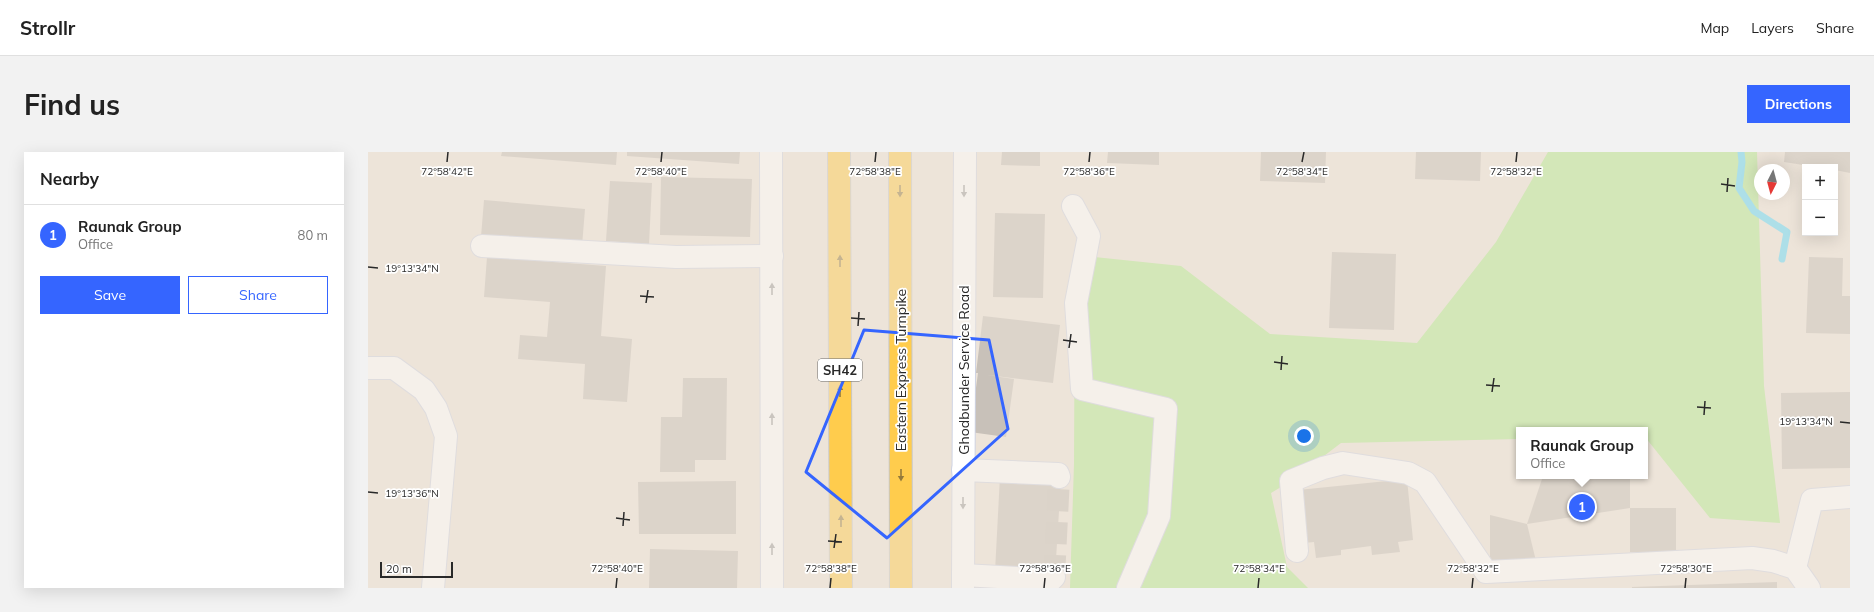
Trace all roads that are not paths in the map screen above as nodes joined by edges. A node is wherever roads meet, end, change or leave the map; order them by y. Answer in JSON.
{"nodes":[{"id":1,"x":772,"y":152,"type":"edge"},
{"id":2,"x":839,"y":152,"type":"edge"},
{"id":3,"x":900,"y":152,"type":"edge"},
{"id":4,"x":964,"y":152,"type":"edge"},
{"id":5,"x":1073,"y":206,"type":"dead end"},
{"id":6,"x":482,"y":246,"type":"dead end"},
{"id":7,"x":772,"y":256,"type":"junction"},
{"id":8,"x":368,"y":368,"type":"edge"},
{"id":9,"x":963,"y":470,"type":"junction"},
{"id":10,"x":1059,"y":477,"type":"dead end"},
{"id":11,"x":1850,"y":497,"type":"edge"},
{"id":12,"x":1297,"y":551,"type":"dead end"},
{"id":13,"x":1795,"y":568,"type":"junction"},
{"id":14,"x":1054,"y":577,"type":"dead end"},
{"id":15,"x":963,"y":581,"type":"edge"},
{"id":16,"x":433,"y":588,"type":"edge"},
{"id":17,"x":772,"y":588,"type":"edge"},
{"id":18,"x":841,"y":588,"type":"edge"},
{"id":19,"x":901,"y":588,"type":"edge"},
{"id":20,"x":1128,"y":588,"type":"edge"},
{"id":21,"x":1809,"y":588,"type":"edge"}],
"edges":[{"from":1,"to":7,"type":"street"},
{"from":18,"to":2,"type":"main road","number":"SH42","one_way":true},
{"from":3,"to":19,"type":"main road","name":"Eastern Express Turnpike","one_way":true},
{"from":4,"to":9,"type":"street","name":"Ghodbunder Service Road","one_way":true},
{"from":5,"to":20,"type":"street"},
{"from":6,"to":7,"type":"street"},
{"from":17,"to":7,"type":"street","one_way":true},
{"from":8,"to":16,"type":"street"},
{"from":9,"to":10,"type":"street"},
{"from":9,"to":15,"type":"street","name":"Ghodbunder Service Road","one_way":true},
{"from":11,"to":13,"type":"street"},
{"from":12,"to":13,"type":"street"},
{"from":13,"to":21,"type":"street"},
{"from":14,"to":15,"type":"street"}]}
